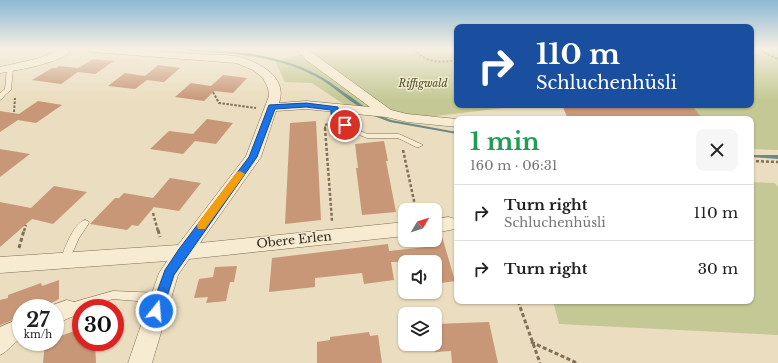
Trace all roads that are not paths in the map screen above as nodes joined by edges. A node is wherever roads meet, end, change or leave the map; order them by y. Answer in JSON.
{"nodes":[{"id":1,"x":19,"y":66,"type":"edge"},
{"id":2,"x":253,"y":66,"type":"edge"},
{"id":3,"x":321,"y":66,"type":"edge"},
{"id":4,"x":5,"y":69,"type":"edge"},
{"id":5,"x":0,"y":98,"type":"edge"},
{"id":6,"x":271,"y":108,"type":"junction"},
{"id":7,"x":386,"y":113,"type":"junction"},
{"id":8,"x":336,"y":115,"type":"junction"},
{"id":9,"x":454,"y":123,"type":"edge"},
{"id":10,"x":419,"y":145,"type":"dead end"},
{"id":11,"x":84,"y":222,"type":"dead end"},
{"id":12,"x":398,"y":230,"type":"edge"},
{"id":13,"x":182,"y":252,"type":"junction"},
{"id":14,"x":64,"y":260,"type":"junction"},
{"id":15,"x":0,"y":265,"type":"edge"},
{"id":16,"x":160,"y":298,"type":"junction"},
{"id":17,"x":64,"y":311,"type":"edge"},
{"id":18,"x":12,"y":332,"type":"edge"},
{"id":19,"x":0,"y":344,"type":"edge"},
{"id":20,"x":140,"y":363,"type":"edge"}],
"edges":[{"from":1,"to":4,"type":"street"},
{"from":2,"to":6,"type":"street"},
{"from":3,"to":7,"type":"street"},
{"from":4,"to":5,"type":"lane"},
{"from":6,"to":8,"type":"street"},
{"from":6,"to":13,"type":"street"},
{"from":7,"to":8,"type":"street"},
{"from":7,"to":9,"type":"street"},
{"from":8,"to":10,"type":"lane"},
{"from":11,"to":14,"type":"lane"},
{"from":12,"to":13,"type":"street","name":"Obere Erlen"},
{"from":13,"to":14,"type":"street","name":"Obere Erlen"},
{"from":13,"to":16,"type":"street"},
{"from":14,"to":15,"type":"street","name":"Obere Erlen"},
{"from":16,"to":17,"type":"lane"},
{"from":16,"to":20,"type":"street"},
{"from":18,"to":19,"type":"street"}]}
